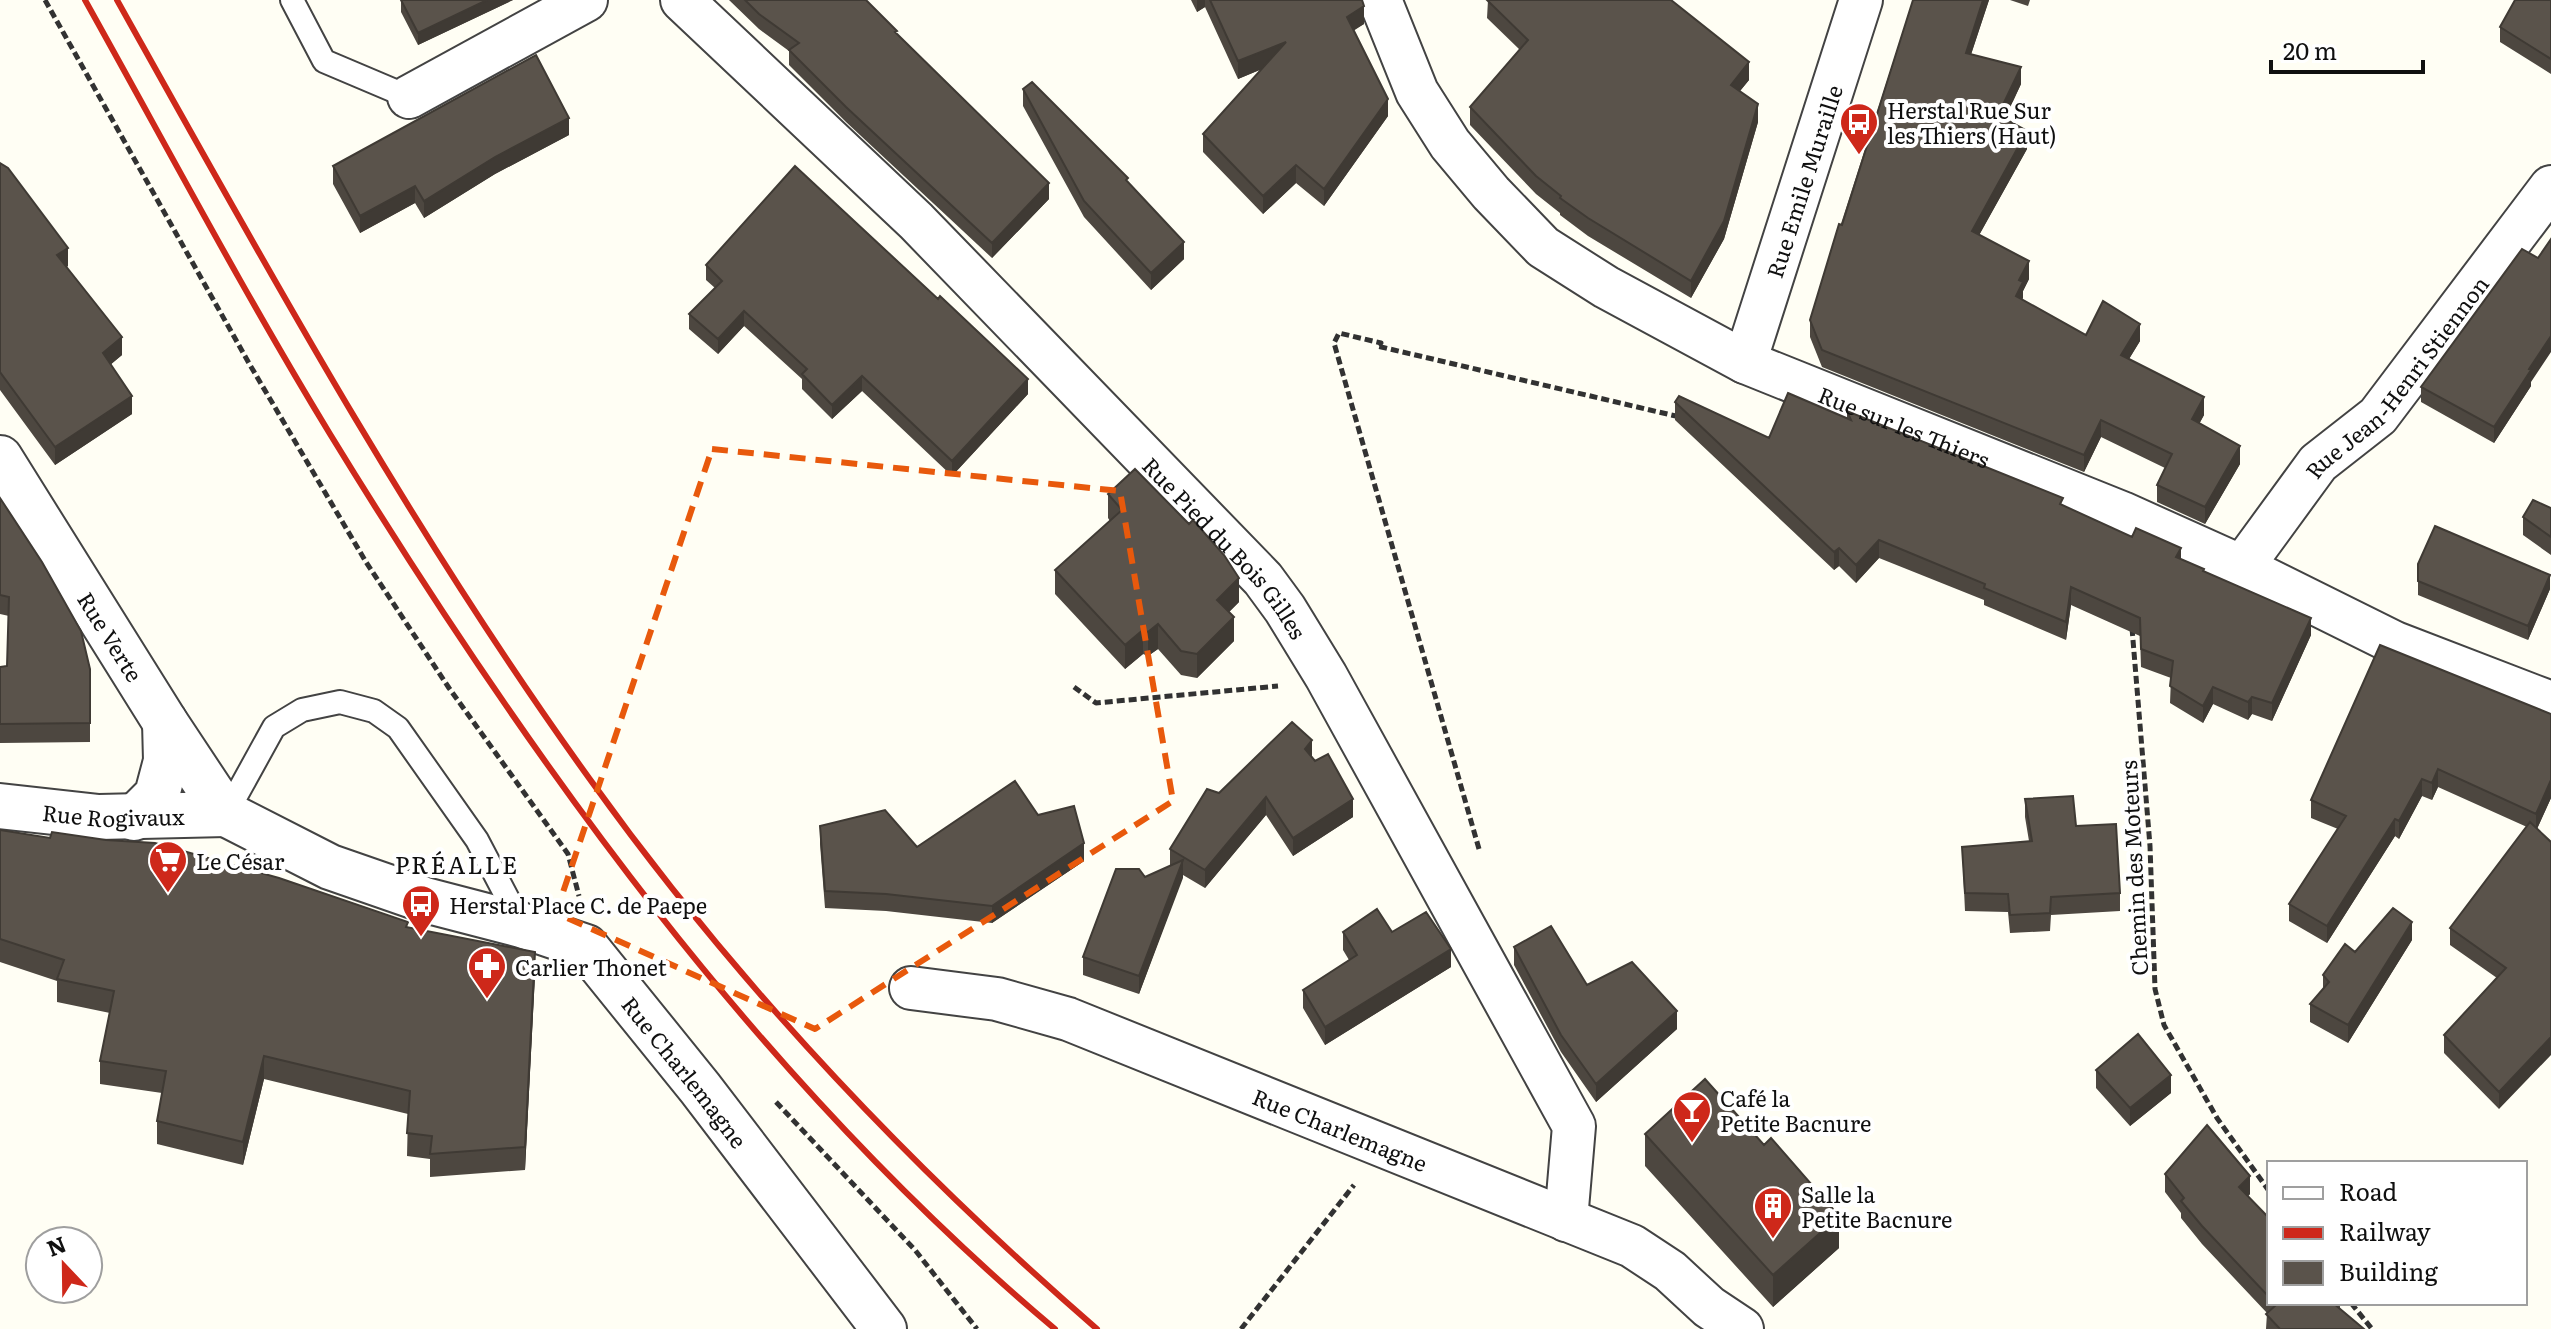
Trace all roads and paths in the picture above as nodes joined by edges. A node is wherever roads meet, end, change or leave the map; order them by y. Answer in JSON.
{"nodes":[{"id":1,"x":45,"y":0,"type":"edge"},
{"id":2,"x":292,"y":0,"type":"edge"},
{"id":3,"x":586,"y":0,"type":"edge"},
{"id":4,"x":682,"y":0,"type":"edge"},
{"id":5,"x":1380,"y":0,"type":"edge"},
{"id":6,"x":1861,"y":0,"type":"edge"},
{"id":7,"x":409,"y":97,"type":"joint"},
{"id":8,"x":2551,"y":187,"type":"edge"},
{"id":9,"x":1745,"y":362,"type":"junction"},
{"id":10,"x":1684,"y":418,"type":"edge"},
{"id":11,"x":0,"y":458,"type":"edge"},
{"id":12,"x":2242,"y":567,"type":"junction"},
{"id":13,"x":2131,"y":615,"type":"edge"},
{"id":14,"x":1326,"y":676,"type":"junction"},
{"id":15,"x":1074,"y":687,"type":"dead end"},
{"id":16,"x":2551,"y":703,"type":"edge"},
{"id":17,"x":165,"y":722,"type":"junction"},
{"id":18,"x":0,"y":806,"type":"edge"},
{"id":19,"x":226,"y":814,"type":"junction"},
{"id":20,"x":134,"y":818,"type":"junction"},
{"id":21,"x":1480,"y":853,"type":"dead end"},
{"id":22,"x":521,"y":925,"type":"junction"},
{"id":23,"x":563,"y":938,"type":"junction"},
{"id":24,"x":911,"y":988,"type":"dead end"},
{"id":25,"x":775,"y":1102,"type":"dead end"},
{"id":26,"x":1385,"y":1146,"type":"junction"},
{"id":27,"x":2267,"y":1188,"type":"edge"},
{"id":28,"x":1566,"y":1220,"type":"junction"},
{"id":29,"x":2353,"y":1305,"type":"edge"},
{"id":30,"x":884,"y":1329,"type":"edge"},
{"id":31,"x":977,"y":1329,"type":"edge"},
{"id":32,"x":1241,"y":1329,"type":"edge"},
{"id":33,"x":1742,"y":1329,"type":"edge"},
{"id":34,"x":2372,"y":1329,"type":"edge"}],
"edges":[{"from":1,"to":23,"type":"path"},
{"from":2,"to":7,"type":"lane"},
{"from":3,"to":7,"type":"street"},
{"from":4,"to":14,"type":"street","name":"Rue Pied du Bois Gilles"},
{"from":5,"to":9,"type":"street","name":"Rue sur les Thiers"},
{"from":6,"to":9,"type":"street","name":"Rue Emile Muraille"},
{"from":8,"to":12,"type":"street","name":"Rue Jean-Henri Stiennon"},
{"from":9,"to":12,"type":"street","name":"Rue sur les Thiers"},
{"from":10,"to":21,"type":"path"},
{"from":11,"to":17,"type":"street","name":"Rue Verte"},
{"from":12,"to":16,"type":"street","name":"Rue sur les Thiers"},
{"from":13,"to":27,"type":"path","name":"Chemin des Moteurs"},
{"from":14,"to":15,"type":"path"},
{"from":14,"to":28,"type":"street","name":"Rue Pied du Bois Gilles"},
{"from":17,"to":19,"type":"street","name":"Rue Verte"},
{"from":17,"to":20,"type":"street"},
{"from":18,"to":20,"type":"street","name":"Rue Rogivaux"},
{"from":19,"to":20,"type":"street","name":"Rue Rogivaux"},
{"from":19,"to":22,"type":"street","name":"Rue Charlemagne"},
{"from":19,"to":22,"type":"lane"},
{"from":22,"to":23,"type":"street","name":"Rue Charlemagne"},
{"from":23,"to":30,"type":"street","name":"Rue Charlemagne"},
{"from":24,"to":26,"type":"street","name":"Rue Charlemagne"},
{"from":25,"to":31,"type":"path"},
{"from":26,"to":28,"type":"street","name":"Rue Charlemagne"},
{"from":26,"to":32,"type":"path"},
{"from":28,"to":33,"type":"street","name":"Rue Charlemagne"},
{"from":29,"to":34,"type":"path"}]}
